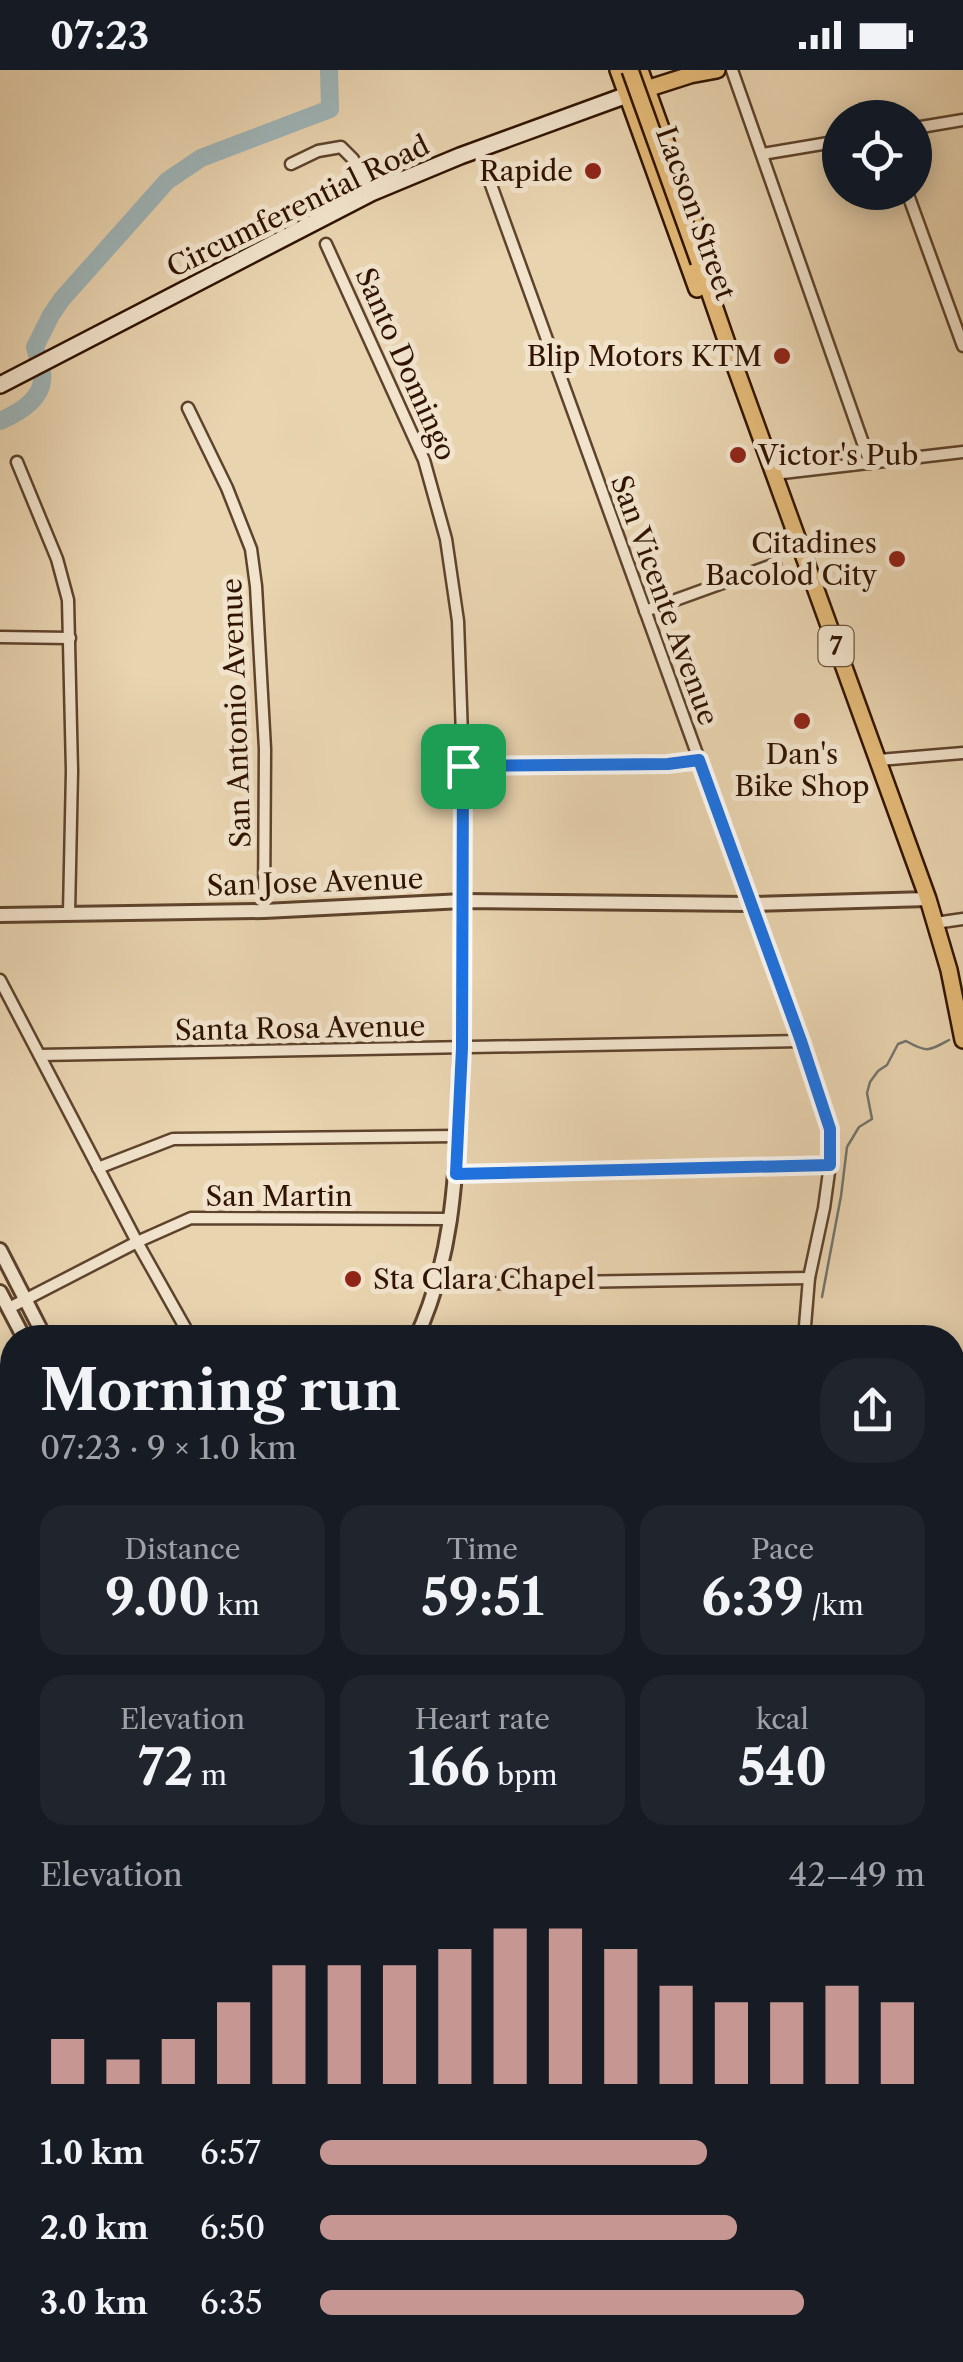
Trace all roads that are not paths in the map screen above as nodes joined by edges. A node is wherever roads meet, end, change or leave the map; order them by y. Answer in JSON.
{"nodes":[{"id":1,"x":618,"y":70,"type":"edge"},
{"id":2,"x":630,"y":70,"type":"edge"},
{"id":3,"x":640,"y":70,"type":"edge"},
{"id":4,"x":717,"y":70,"type":"edge"},
{"id":5,"x":732,"y":70,"type":"edge"},
{"id":6,"x":647,"y":88,"type":"junction"},
{"id":7,"x":627,"y":95,"type":"junction"},
{"id":8,"x":963,"y":120,"type":"edge"},
{"id":9,"x":932,"y":125,"type":"edge"},
{"id":10,"x":822,"y":144,"type":"edge"},
{"id":11,"x":762,"y":154,"type":"junction"},
{"id":12,"x":291,"y":164,"type":"dead end"},
{"id":13,"x":486,"y":171,"type":"dead end"},
{"id":14,"x":371,"y":193,"type":"junction"},
{"id":15,"x":914,"y":210,"type":"edge"},
{"id":16,"x":326,"y":244,"type":"dead end"},
{"id":17,"x":963,"y":346,"type":"edge"},
{"id":18,"x":736,"y":369,"type":"junction"},
{"id":19,"x":0,"y":385,"type":"edge"},
{"id":20,"x":188,"y":408,"type":"dead end"},
{"id":21,"x":963,"y":452,"type":"edge"},
{"id":22,"x":17,"y":462,"type":"dead end"},
{"id":23,"x":870,"y":463,"type":"junction"},
{"id":24,"x":774,"y":474,"type":"junction"},
{"id":25,"x":775,"y":564,"type":"dead end"},
{"id":26,"x":645,"y":611,"type":"junction"},
{"id":27,"x":0,"y":637,"type":"edge"},
{"id":28,"x":70,"y":638,"type":"junction"},
{"id":29,"x":963,"y":752,"type":"edge"},
{"id":30,"x":699,"y":760,"type":"junction"},
{"id":31,"x":879,"y":760,"type":"junction"},
{"id":32,"x":463,"y":766,"type":"junction"},
{"id":33,"x":928,"y":899,"type":"junction"},
{"id":34,"x":464,"y":902,"type":"junction"},
{"id":35,"x":752,"y":904,"type":"junction"},
{"id":36,"x":264,"y":911,"type":"junction"},
{"id":37,"x":69,"y":912,"type":"junction"},
{"id":38,"x":0,"y":915,"type":"edge"},
{"id":39,"x":963,"y":919,"type":"edge"},
{"id":40,"x":935,"y":923,"type":"junction"},
{"id":41,"x":0,"y":980,"type":"edge"},
{"id":42,"x":963,"y":1040,"type":"edge"},
{"id":43,"x":801,"y":1041,"type":"junction"},
{"id":44,"x":462,"y":1048,"type":"junction"},
{"id":45,"x":40,"y":1054,"type":"junction"},
{"id":46,"x":458,"y":1136,"type":"junction"},
{"id":47,"x":830,"y":1165,"type":"junction"},
{"id":48,"x":98,"y":1168,"type":"junction"},
{"id":49,"x":456,"y":1174,"type":"junction"},
{"id":50,"x":451,"y":1219,"type":"junction"},
{"id":51,"x":137,"y":1242,"type":"junction"},
{"id":52,"x":0,"y":1250,"type":"edge"},
{"id":53,"x":809,"y":1278,"type":"junction"},
{"id":54,"x":438,"y":1282,"type":"junction"},
{"id":55,"x":0,"y":1292,"type":"edge"},
{"id":56,"x":25,"y":1298,"type":"junction"},
{"id":57,"x":8,"y":1308,"type":"junction"},
{"id":58,"x":17,"y":1325,"type":"edge"},
{"id":59,"x":38,"y":1325,"type":"edge"},
{"id":60,"x":183,"y":1325,"type":"edge"},
{"id":61,"x":421,"y":1325,"type":"edge"},
{"id":62,"x":805,"y":1325,"type":"edge"}],
"edges":[{"from":1,"to":7,"type":"main road","name":"Lacson Street","number":"7"},
{"from":2,"to":18,"type":"main road","name":"Lacson Street","number":"7","bridge":true},
{"from":3,"to":6,"type":"main road","name":"Lacson Street","number":"7"},
{"from":4,"to":6,"type":"main road"},
{"from":5,"to":11,"type":"street"},
{"from":6,"to":7,"type":"main road"},
{"from":6,"to":18,"type":"main road","name":"Lacson Street","number":"7"},
{"from":7,"to":14,"type":"main road","name":"Circumferential Road"},
{"from":7,"to":18,"type":"main road","name":"Lacson Street","number":"7"},
{"from":8,"to":9,"type":"street"},
{"from":10,"to":11,"type":"street"},
{"from":11,"to":23,"type":"street"},
{"from":12,"to":14,"type":"street"},
{"from":13,"to":26,"type":"street","name":"San Vicente Avenue"},
{"from":14,"to":19,"type":"main road","name":"Circumferential Road"},
{"from":15,"to":17,"type":"street"},
{"from":16,"to":32,"type":"street","name":"Santo Domingo"},
{"from":18,"to":24,"type":"main road","name":"Lacson Street","number":"7"},
{"from":20,"to":36,"type":"street","name":"San Antonio Avenue"},
{"from":21,"to":23,"type":"street"},
{"from":22,"to":28,"type":"street"},
{"from":23,"to":24,"type":"street"},
{"from":24,"to":31,"type":"main road","name":"Lacson Street","number":"7"},
{"from":25,"to":26,"type":"street"},
{"from":26,"to":30,"type":"street","name":"San Vicente Avenue"},
{"from":27,"to":28,"type":"street"},
{"from":28,"to":37,"type":"street"},
{"from":29,"to":31,"type":"street"},
{"from":30,"to":32,"type":"street"},
{"from":30,"to":35,"type":"street","name":"San Vicente Avenue"},
{"from":31,"to":33,"type":"main road","name":"Lacson Street","number":"7"},
{"from":32,"to":34,"type":"street","name":"Santo Domingo"},
{"from":33,"to":35,"type":"street","name":"San Jose Avenue"},
{"from":33,"to":40,"type":"main road","name":"Lacson Street","number":"7"},
{"from":34,"to":35,"type":"street","name":"San Jose Avenue"},
{"from":34,"to":36,"type":"street","name":"San Jose Avenue"},
{"from":34,"to":44,"type":"street","name":"Santo Domingo"},
{"from":35,"to":43,"type":"street","name":"San Vicente Avenue"},
{"from":36,"to":37,"type":"street","name":"San Jose Avenue"},
{"from":37,"to":38,"type":"street","name":"San Jose Avenue"},
{"from":39,"to":40,"type":"street"},
{"from":40,"to":42,"type":"main road","name":"Lacson Street","number":"7"},
{"from":41,"to":45,"type":"street"},
{"from":43,"to":44,"type":"street","name":"Santa Rosa Avenue"},
{"from":43,"to":47,"type":"street","name":"San Vicente Avenue"},
{"from":44,"to":45,"type":"street","name":"Santa Rosa Avenue"},
{"from":44,"to":46,"type":"street","name":"Santo Domingo"},
{"from":45,"to":48,"type":"street"},
{"from":46,"to":48,"type":"street"},
{"from":46,"to":49,"type":"street","name":"Santo Domingo"},
{"from":47,"to":49,"type":"street"},
{"from":47,"to":53,"type":"street","name":"San Vicente Avenue"},
{"from":48,"to":51,"type":"street"},
{"from":49,"to":50,"type":"street","name":"Santo Domingo"},
{"from":50,"to":51,"type":"street","name":"San Martin"},
{"from":50,"to":54,"type":"street","name":"Santo Domingo"},
{"from":51,"to":56,"type":"street","name":"San Martin"},
{"from":51,"to":60,"type":"street"},
{"from":52,"to":56,"type":"street"},
{"from":53,"to":54,"type":"street"},
{"from":53,"to":62,"type":"street","name":"San Vicente Avenue"},
{"from":54,"to":61,"type":"street","name":"Santo Domingo"},
{"from":55,"to":57,"type":"street"},
{"from":56,"to":57,"type":"street","name":"San Martin"},
{"from":56,"to":59,"type":"street"},
{"from":57,"to":58,"type":"street"}]}
